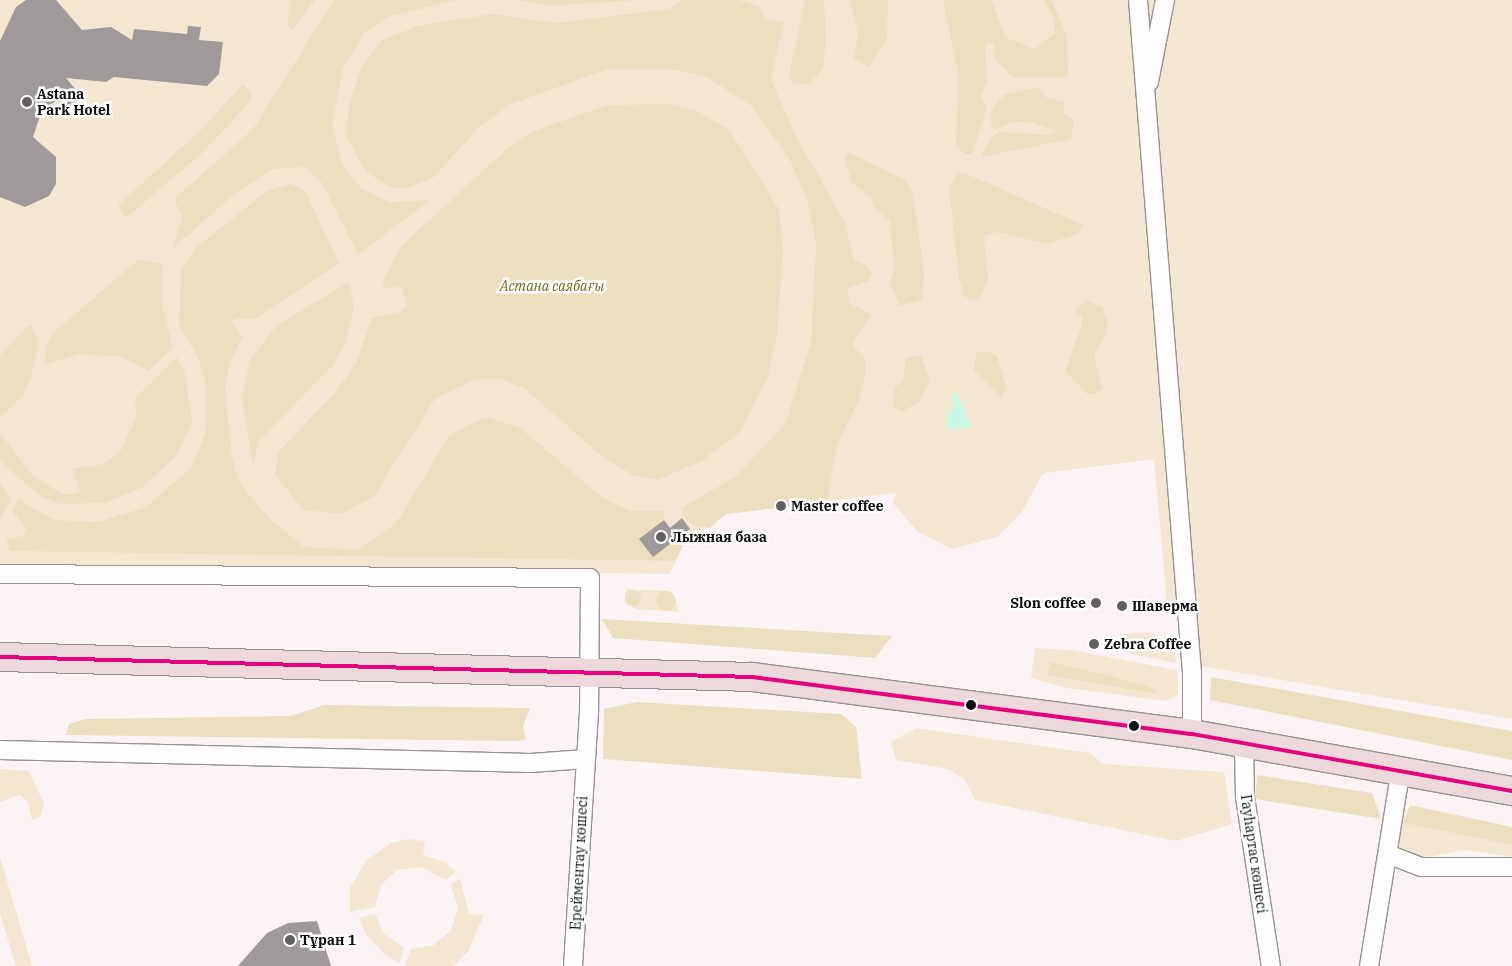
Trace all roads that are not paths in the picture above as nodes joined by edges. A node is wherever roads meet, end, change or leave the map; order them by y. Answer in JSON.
{"nodes":[{"id":1,"x":1138,"y":0,"type":"edge"},
{"id":2,"x":1165,"y":0,"type":"edge"},
{"id":3,"x":1146,"y":97,"type":"junction"},
{"id":4,"x":0,"y":574,"type":"edge"},
{"id":5,"x":9,"y":657,"type":"edge"},
{"id":6,"x":589,"y":672,"type":"junction"},
{"id":7,"x":1192,"y":734,"type":"junction"},
{"id":8,"x":1244,"y":742,"type":"junction"},
{"id":9,"x":0,"y":750,"type":"edge"},
{"id":10,"x":586,"y":759,"type":"junction"},
{"id":11,"x":1401,"y":768,"type":"junction"},
{"id":12,"x":1512,"y":791,"type":"edge"},
{"id":13,"x":1390,"y":855,"type":"junction"},
{"id":14,"x":1512,"y":867,"type":"edge"},
{"id":15,"x":573,"y":966,"type":"edge"},
{"id":16,"x":1271,"y":966,"type":"edge"},
{"id":17,"x":1369,"y":966,"type":"edge"}],
"edges":[{"from":1,"to":3,"type":"street"},
{"from":2,"to":3,"type":"street"},
{"from":3,"to":7,"type":"street"},
{"from":4,"to":6,"type":"street","name":"Ерейментау көшесі"},
{"from":5,"to":6,"type":"main road"},
{"from":6,"to":7,"type":"main road"},
{"from":6,"to":10,"type":"street","name":"Ерейментау көшесі"},
{"from":7,"to":8,"type":"main road"},
{"from":8,"to":11,"type":"main road"},
{"from":8,"to":16,"type":"street","name":"Гауhартас көшесі"},
{"from":9,"to":10,"type":"street"},
{"from":10,"to":15,"type":"street","name":"Ерейментау көшесі"},
{"from":11,"to":12,"type":"main road"},
{"from":11,"to":13,"type":"street"},
{"from":13,"to":14,"type":"street"},
{"from":13,"to":17,"type":"street"}]}
